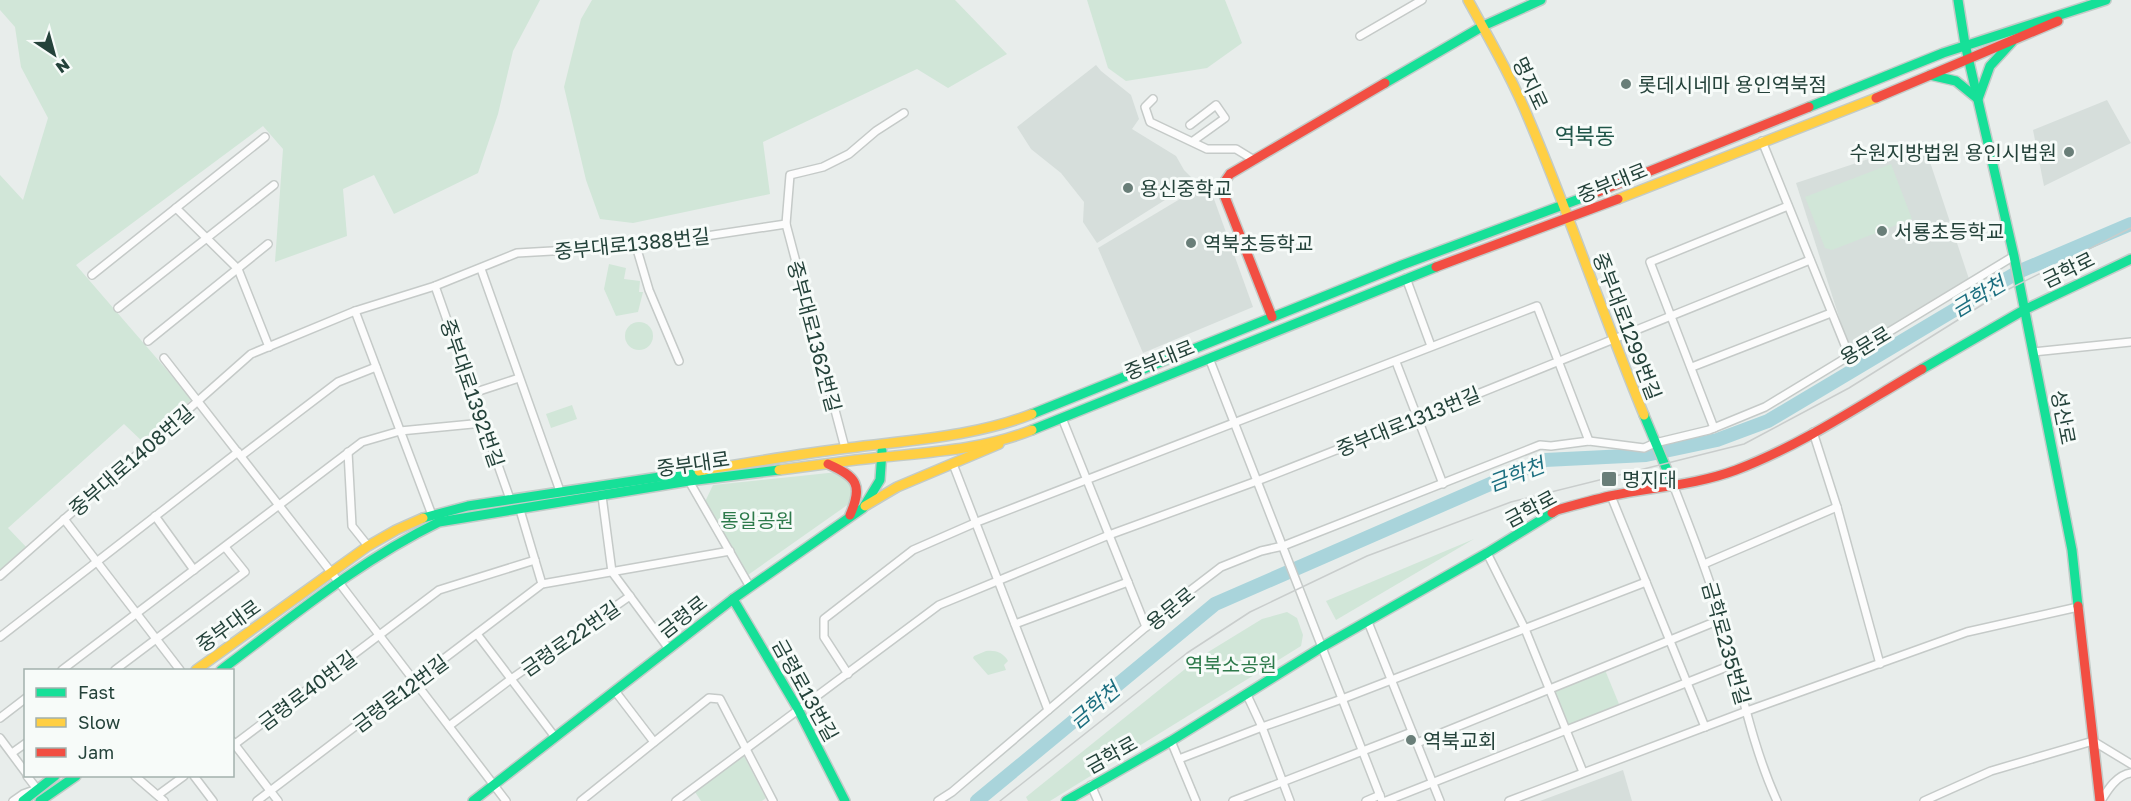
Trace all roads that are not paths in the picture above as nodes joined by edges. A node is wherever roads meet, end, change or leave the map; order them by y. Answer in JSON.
{"nodes":[{"id":1,"x":1422,"y":0,"type":"edge"},
{"id":2,"x":1468,"y":0,"type":"edge"},
{"id":3,"x":1541,"y":0,"type":"edge"},
{"id":4,"x":1958,"y":0,"type":"edge"},
{"id":5,"x":2105,"y":0,"type":"edge"},
{"id":6,"x":1483,"y":26,"type":"junction"},
{"id":7,"x":1360,"y":36,"type":"dead end"},
{"id":8,"x":2012,"y":42,"type":"junction"},
{"id":9,"x":1965,"y":44,"type":"junction"},
{"id":10,"x":1969,"y":59,"type":"junction"},
{"id":11,"x":1930,"y":75,"type":"junction"},
{"id":12,"x":1153,"y":99,"type":"dead end"},
{"id":13,"x":1978,"y":99,"type":"junction"},
{"id":14,"x":904,"y":113,"type":"dead end"},
{"id":15,"x":1190,"y":125,"type":"dead end"},
{"id":16,"x":265,"y":137,"type":"dead end"},
{"id":17,"x":1193,"y":141,"type":"junction"},
{"id":18,"x":1762,"y":141,"type":"junction"},
{"id":19,"x":1254,"y":160,"type":"junction"},
{"id":20,"x":274,"y":185,"type":"dead end"},
{"id":21,"x":1562,"y":206,"type":"junction"},
{"id":22,"x":1788,"y":206,"type":"junction"},
{"id":23,"x":176,"y":208,"type":"junction"},
{"id":24,"x":1567,"y":219,"type":"junction"},
{"id":25,"x":786,"y":224,"type":"junction"},
{"id":26,"x":207,"y":237,"type":"junction"},
{"id":27,"x":268,"y":244,"type":"dead end"},
{"id":28,"x":636,"y":246,"type":"junction"},
{"id":29,"x":2131,"y":258,"type":"edge"},
{"id":30,"x":2014,"y":259,"type":"junction"},
{"id":31,"x":1810,"y":260,"type":"junction"},
{"id":32,"x":238,"y":269,"type":"junction"},
{"id":33,"x":481,"y":269,"type":"junction"},
{"id":34,"x":92,"y":275,"type":"dead end"},
{"id":35,"x":1406,"y":278,"type":"junction"},
{"id":36,"x":435,"y":286,"type":"junction"},
{"id":37,"x":118,"y":308,"type":"dead end"},
{"id":38,"x":2024,"y":310,"type":"junction"},
{"id":39,"x":355,"y":311,"type":"junction"},
{"id":40,"x":1831,"y":313,"type":"junction"},
{"id":41,"x":1672,"y":316,"type":"junction"},
{"id":42,"x":1272,"y":317,"type":"junction"},
{"id":43,"x":1614,"y":339,"type":"junction"},
{"id":44,"x":148,"y":341,"type":"dead end"},
{"id":45,"x":2131,"y":342,"type":"edge"},
{"id":46,"x":1431,"y":346,"type":"junction"},
{"id":47,"x":269,"y":347,"type":"junction"},
{"id":48,"x":2033,"y":352,"type":"junction"},
{"id":49,"x":1849,"y":355,"type":"junction"},
{"id":50,"x":164,"y":358,"type":"dead end"},
{"id":51,"x":1209,"y":358,"type":"junction"},
{"id":52,"x":1559,"y":360,"type":"junction"},
{"id":53,"x":679,"y":361,"type":"dead end"},
{"id":54,"x":1396,"y":362,"type":"junction"},
{"id":55,"x":1692,"y":367,"type":"junction"},
{"id":56,"x":376,"y":368,"type":"junction"},
{"id":57,"x":519,"y":378,"type":"junction"},
{"id":58,"x":473,"y":393,"type":"junction"},
{"id":59,"x":197,"y":402,"type":"junction"},
{"id":60,"x":1062,"y":418,"type":"junction"},
{"id":61,"x":1418,"y":418,"type":"junction"},
{"id":62,"x":483,"y":423,"type":"junction"},
{"id":63,"x":1235,"y":423,"type":"junction"},
{"id":64,"x":1714,"y":428,"type":"junction"},
{"id":65,"x":400,"y":431,"type":"junction"},
{"id":66,"x":1813,"y":432,"type":"junction"},
{"id":67,"x":1015,"y":437,"type":"junction"},
{"id":68,"x":1589,"y":441,"type":"junction"},
{"id":69,"x":882,"y":444,"type":"junction"},
{"id":70,"x":1655,"y":444,"type":"junction"},
{"id":71,"x":845,"y":448,"type":"junction"},
{"id":72,"x":348,"y":452,"type":"junction"},
{"id":73,"x":240,"y":454,"type":"junction"},
{"id":74,"x":883,"y":457,"type":"junction"},
{"id":75,"x":828,"y":464,"type":"junction"},
{"id":76,"x":953,"y":464,"type":"junction"},
{"id":77,"x":1087,"y":480,"type":"junction"},
{"id":78,"x":1257,"y":481,"type":"junction"},
{"id":79,"x":689,"y":482,"type":"junction"},
{"id":80,"x":1671,"y":482,"type":"junction"},
{"id":81,"x":1443,"y":484,"type":"junction"},
{"id":82,"x":560,"y":491,"type":"junction"},
{"id":83,"x":602,"y":496,"type":"junction"},
{"id":84,"x":1611,"y":496,"type":"junction"},
{"id":85,"x":510,"y":499,"type":"junction"},
{"id":86,"x":279,"y":505,"type":"junction"},
{"id":87,"x":1836,"y":507,"type":"junction"},
{"id":88,"x":863,"y":508,"type":"junction"},
{"id":89,"x":520,"y":510,"type":"junction"},
{"id":90,"x":432,"y":515,"type":"junction"},
{"id":91,"x":155,"y":516,"type":"junction"},
{"id":92,"x":64,"y":519,"type":"junction"},
{"id":93,"x":848,"y":519,"type":"junction"},
{"id":94,"x":977,"y":522,"type":"junction"},
{"id":95,"x":1109,"y":535,"type":"junction"},
{"id":96,"x":368,"y":546,"type":"junction"},
{"id":97,"x":1283,"y":546,"type":"junction"},
{"id":98,"x":225,"y":547,"type":"junction"},
{"id":99,"x":730,"y":551,"type":"junction"},
{"id":100,"x":1487,"y":553,"type":"junction"},
{"id":101,"x":535,"y":560,"type":"junction"},
{"id":102,"x":97,"y":561,"type":"junction"},
{"id":103,"x":1704,"y":564,"type":"junction"},
{"id":104,"x":194,"y":570,"type":"junction"},
{"id":105,"x":331,"y":572,"type":"junction"},
{"id":106,"x":612,"y":572,"type":"junction"},
{"id":107,"x":0,"y":576,"type":"edge"},
{"id":108,"x":339,"y":582,"type":"junction"},
{"id":109,"x":999,"y":582,"type":"junction"},
{"id":110,"x":1128,"y":582,"type":"junction"},
{"id":111,"x":1646,"y":582,"type":"junction"},
{"id":112,"x":542,"y":584,"type":"junction"},
{"id":113,"x":750,"y":587,"type":"junction"},
{"id":114,"x":630,"y":596,"type":"junction"},
{"id":115,"x":733,"y":599,"type":"junction"},
{"id":116,"x":2078,"y":607,"type":"junction"},
{"id":117,"x":137,"y":614,"type":"junction"},
{"id":118,"x":1722,"y":619,"type":"junction"},
{"id":119,"x":1368,"y":622,"type":"junction"},
{"id":120,"x":1015,"y":624,"type":"junction"},
{"id":121,"x":1146,"y":627,"type":"junction"},
{"id":122,"x":1525,"y":628,"type":"junction"},
{"id":123,"x":477,"y":634,"type":"junction"},
{"id":124,"x":380,"y":635,"type":"junction"},
{"id":125,"x":0,"y":637,"type":"edge"},
{"id":126,"x":156,"y":639,"type":"junction"},
{"id":127,"x":1669,"y":640,"type":"junction"},
{"id":128,"x":1322,"y":647,"type":"junction"},
{"id":129,"x":669,"y":649,"type":"junction"},
{"id":130,"x":1734,"y":664,"type":"junction"},
{"id":131,"x":1880,"y":664,"type":"junction"},
{"id":132,"x":63,"y":669,"type":"edge"},
{"id":133,"x":116,"y":669,"type":"edge"},
{"id":134,"x":179,"y":669,"type":"edge"},
{"id":135,"x":197,"y":669,"type":"edge"},
{"id":136,"x":222,"y":669,"type":"edge"},
{"id":137,"x":848,"y":674,"type":"junction"},
{"id":138,"x":511,"y":679,"type":"junction"},
{"id":139,"x":1390,"y":680,"type":"junction"},
{"id":140,"x":415,"y":681,"type":"junction"},
{"id":141,"x":1687,"y":683,"type":"junction"},
{"id":142,"x":1549,"y":689,"type":"junction"},
{"id":143,"x":615,"y":691,"type":"junction"},
{"id":144,"x":1247,"y":695,"type":"junction"},
{"id":145,"x":1342,"y":699,"type":"junction"},
{"id":146,"x":24,"y":700,"type":"edge"},
{"id":147,"x":798,"y":709,"type":"junction"},
{"id":148,"x":1048,"y":710,"type":"junction"},
{"id":149,"x":1747,"y":711,"type":"junction"},
{"id":150,"x":0,"y":718,"type":"edge"},
{"id":151,"x":449,"y":726,"type":"junction"},
{"id":152,"x":1262,"y":727,"type":"junction"},
{"id":153,"x":1704,"y":727,"type":"junction"},
{"id":154,"x":1566,"y":730,"type":"junction"},
{"id":155,"x":1412,"y":732,"type":"junction"},
{"id":156,"x":555,"y":737,"type":"junction"},
{"id":157,"x":0,"y":738,"type":"edge"},
{"id":158,"x":1171,"y":741,"type":"junction"},
{"id":159,"x":2094,"y":741,"type":"junction"},
{"id":160,"x":234,"y":742,"type":"edge"},
{"id":161,"x":654,"y":742,"type":"junction"},
{"id":162,"x":1416,"y":743,"type":"junction"},
{"id":163,"x":24,"y":744,"type":"edge"},
{"id":164,"x":744,"y":748,"type":"junction"},
{"id":165,"x":1362,"y":751,"type":"junction"},
{"id":166,"x":12,"y":753,"type":"junction"},
{"id":167,"x":1179,"y":759,"type":"junction"},
{"id":168,"x":2131,"y":764,"type":"edge"},
{"id":169,"x":24,"y":771,"type":"edge"},
{"id":170,"x":1583,"y":772,"type":"junction"},
{"id":171,"x":2131,"y":773,"type":"edge"},
{"id":172,"x":28,"y":777,"type":"edge"},
{"id":173,"x":54,"y":777,"type":"edge"},
{"id":174,"x":75,"y":777,"type":"edge"},
{"id":175,"x":136,"y":777,"type":"edge"},
{"id":176,"x":183,"y":777,"type":"edge"},
{"id":177,"x":196,"y":777,"type":"edge"},
{"id":178,"x":1283,"y":782,"type":"junction"},
{"id":179,"x":1432,"y":783,"type":"junction"},
{"id":180,"x":494,"y":785,"type":"junction"},
{"id":181,"x":1091,"y":785,"type":"junction"},
{"id":182,"x":37,"y":789,"type":"junction"},
{"id":183,"x":270,"y":791,"type":"junction"},
{"id":184,"x":161,"y":798,"type":"edge"},
{"id":185,"x":1383,"y":799,"type":"edge"},
{"id":186,"x":771,"y":800,"type":"edge"},
{"id":187,"x":13,"y":801,"type":"edge"},
{"id":188,"x":23,"y":801,"type":"edge"},
{"id":189,"x":42,"y":801,"type":"edge"},
{"id":190,"x":213,"y":801,"type":"edge"},
{"id":191,"x":257,"y":801,"type":"edge"},
{"id":192,"x":278,"y":801,"type":"edge"},
{"id":193,"x":473,"y":801,"type":"edge"},
{"id":194,"x":506,"y":801,"type":"edge"},
{"id":195,"x":581,"y":801,"type":"edge"},
{"id":196,"x":676,"y":801,"type":"edge"},
{"id":197,"x":845,"y":801,"type":"edge"},
{"id":198,"x":939,"y":801,"type":"edge"},
{"id":199,"x":1066,"y":801,"type":"edge"},
{"id":200,"x":1098,"y":801,"type":"edge"},
{"id":201,"x":1196,"y":801,"type":"edge"},
{"id":202,"x":1233,"y":801,"type":"edge"},
{"id":203,"x":1290,"y":801,"type":"edge"},
{"id":204,"x":1365,"y":801,"type":"edge"},
{"id":205,"x":1440,"y":801,"type":"edge"},
{"id":206,"x":1509,"y":801,"type":"edge"},
{"id":207,"x":1777,"y":801,"type":"edge"},
{"id":208,"x":1924,"y":801,"type":"edge"},
{"id":209,"x":2100,"y":801,"type":"edge"}],
"edges":[{"from":1,"to":7,"type":"street"},
{"from":2,"to":6,"type":"main road","name":"명지로"},
{"from":3,"to":6,"type":"main road"},
{"from":4,"to":9,"type":"main road","name":"성산로"},
{"from":5,"to":8,"type":"main road","name":"중부대로"},
{"from":5,"to":9,"type":"main road","name":"중부대로"},
{"from":6,"to":19,"type":"main road"},
{"from":6,"to":21,"type":"main road","name":"명지로"},
{"from":8,"to":10,"type":"main road","name":"중부대로"},
{"from":8,"to":13,"type":"main road"},
{"from":9,"to":10,"type":"main road","name":"성산로"},
{"from":9,"to":21,"type":"main road","name":"중부대로"},
{"from":10,"to":11,"type":"main road","name":"중부대로"},
{"from":10,"to":13,"type":"main road","name":"성산로"},
{"from":11,"to":13,"type":"main road"},
{"from":11,"to":18,"type":"main road","name":"중부대로"},
{"from":12,"to":17,"type":"street"},
{"from":13,"to":30,"type":"main road","name":"성산로"},
{"from":14,"to":25,"type":"street","name":"중부대로1362번길"},
{"from":15,"to":17,"type":"street"},
{"from":16,"to":23,"type":"street"},
{"from":17,"to":19,"type":"street"},
{"from":18,"to":22,"type":"street"},
{"from":18,"to":24,"type":"main road","name":"중부대로"},
{"from":19,"to":42,"type":"main road"},
{"from":20,"to":26,"type":"street"},
{"from":21,"to":24,"type":"main road","name":"명지로"},
{"from":21,"to":42,"type":"main road","name":"중부대로"},
{"from":22,"to":31,"type":"street"},
{"from":22,"to":41,"type":"street"},
{"from":23,"to":26,"type":"street"},
{"from":23,"to":34,"type":"street"},
{"from":24,"to":35,"type":"main road","name":"중부대로"},
{"from":24,"to":43,"type":"main road","name":"중부대로1299번길"},
{"from":25,"to":28,"type":"street","name":"중부대로1388번길"},
{"from":25,"to":71,"type":"street","name":"중부대로1362번길"},
{"from":26,"to":32,"type":"street"},
{"from":26,"to":37,"type":"street"},
{"from":27,"to":32,"type":"street"},
{"from":28,"to":33,"type":"street","name":"중부대로1388번길"},
{"from":28,"to":53,"type":"street"},
{"from":29,"to":38,"type":"main road","name":"금학로"},
{"from":30,"to":38,"type":"main road","name":"성산로"},
{"from":30,"to":49,"type":"street","name":"용문로"},
{"from":31,"to":40,"type":"street"},
{"from":31,"to":41,"type":"street","name":"중부대로1313번길"},
{"from":32,"to":44,"type":"street"},
{"from":32,"to":47,"type":"street"},
{"from":33,"to":36,"type":"street","name":"중부대로1388번길"},
{"from":33,"to":57,"type":"street"},
{"from":35,"to":46,"type":"street"},
{"from":35,"to":51,"type":"main road","name":"중부대로"},
{"from":36,"to":39,"type":"street","name":"중부대로1388번길"},
{"from":36,"to":58,"type":"street","name":"중부대로1392번길"},
{"from":38,"to":48,"type":"main road","name":"성산로"},
{"from":38,"to":66,"type":"main road","name":"금학로"},
{"from":39,"to":47,"type":"street","name":"중부대로1388번길"},
{"from":39,"to":56,"type":"street"},
{"from":40,"to":49,"type":"street"},
{"from":40,"to":55,"type":"street"},
{"from":41,"to":43,"type":"street","name":"중부대로1313번길"},
{"from":41,"to":55,"type":"street"},
{"from":42,"to":69,"type":"main road","name":"중부대로"},
{"from":43,"to":52,"type":"street","name":"중부대로1313번길"},
{"from":43,"to":70,"type":"main road","name":"중부대로1299번길"},
{"from":45,"to":48,"type":"street"},
{"from":46,"to":52,"type":"street"},
{"from":46,"to":54,"type":"street"},
{"from":47,"to":59,"type":"street","name":"중부대로1388번길"},
{"from":48,"to":116,"type":"main road","name":"성산로"},
{"from":49,"to":64,"type":"street","name":"용문로"},
{"from":50,"to":59,"type":"street","name":"중부대로1408번길"},
{"from":51,"to":60,"type":"main road","name":"중부대로"},
{"from":51,"to":63,"type":"street"},
{"from":52,"to":61,"type":"street","name":"중부대로1313번길"},
{"from":52,"to":68,"type":"street"},
{"from":54,"to":61,"type":"street"},
{"from":54,"to":63,"type":"street"},
{"from":55,"to":64,"type":"street"},
{"from":56,"to":65,"type":"street"},
{"from":56,"to":73,"type":"street"},
{"from":57,"to":58,"type":"street"},
{"from":57,"to":82,"type":"street"},
{"from":58,"to":62,"type":"street","name":"중부대로1392번길"},
{"from":59,"to":73,"type":"street","name":"중부대로1408번길"},
{"from":59,"to":92,"type":"street","name":"중부대로1408번길"},
{"from":60,"to":67,"type":"main road","name":"중부대로"},
{"from":60,"to":77,"type":"street"},
{"from":61,"to":78,"type":"street","name":"중부대로1313번길"},
{"from":61,"to":81,"type":"street"},
{"from":62,"to":65,"type":"street"},
{"from":62,"to":85,"type":"street","name":"중부대로1392번길"},
{"from":63,"to":77,"type":"street"},
{"from":63,"to":78,"type":"street"},
{"from":64,"to":70,"type":"street","name":"용문로"},
{"from":65,"to":72,"type":"street"},
{"from":65,"to":90,"type":"street"},
{"from":66,"to":80,"type":"main road","name":"금학로"},
{"from":66,"to":87,"type":"street"},
{"from":67,"to":74,"type":"main road","name":"중부대로"},
{"from":67,"to":76,"type":"main road"},
{"from":68,"to":70,"type":"street","name":"용문로"},
{"from":68,"to":81,"type":"street","name":"용문로"},
{"from":69,"to":71,"type":"main road","name":"중부대로"},
{"from":69,"to":74,"type":"main road","name":"금령로"},
{"from":70,"to":80,"type":"main road","name":"중부대로1299번길"},
{"from":71,"to":82,"type":"main road","name":"중부대로"},
{"from":72,"to":86,"type":"street"},
{"from":72,"to":96,"type":"street"},
{"from":73,"to":86,"type":"street","name":"중부대로1408번길"},
{"from":73,"to":91,"type":"street"},
{"from":74,"to":75,"type":"main road","name":"중부대로"},
{"from":74,"to":88,"type":"main road","name":"금령로"},
{"from":75,"to":79,"type":"main road","name":"중부대로"},
{"from":75,"to":93,"type":"main road"},
{"from":76,"to":88,"type":"main road"},
{"from":76,"to":94,"type":"street"},
{"from":77,"to":94,"type":"street"},
{"from":77,"to":95,"type":"street"},
{"from":78,"to":95,"type":"street","name":"중부대로1313번길"},
{"from":78,"to":97,"type":"street"},
{"from":79,"to":83,"type":"main road","name":"중부대로"},
{"from":79,"to":99,"type":"street"},
{"from":80,"to":84,"type":"main road","name":"금학로"},
{"from":80,"to":103,"type":"street","name":"금학로235번길"},
{"from":81,"to":97,"type":"street","name":"용문로"},
{"from":82,"to":85,"type":"main road","name":"중부대로"},
{"from":83,"to":89,"type":"main road","name":"중부대로"},
{"from":83,"to":106,"type":"street"},
{"from":84,"to":100,"type":"main road","name":"금학로"},
{"from":84,"to":111,"type":"street"},
{"from":85,"to":90,"type":"main road","name":"중부대로"},
{"from":86,"to":98,"type":"street"},
{"from":86,"to":105,"type":"street","name":"중부대로1408번길"},
{"from":87,"to":103,"type":"street"},
{"from":87,"to":131,"type":"street"},
{"from":88,"to":93,"type":"main road","name":"금령로"},
{"from":89,"to":101,"type":"street"},
{"from":89,"to":108,"type":"main road","name":"중부대로"},
{"from":90,"to":96,"type":"main road","name":"중부대로"},
{"from":91,"to":102,"type":"street"},
{"from":91,"to":104,"type":"street"},
{"from":92,"to":102,"type":"street"},
{"from":92,"to":107,"type":"street","name":"중부대로1408번길"},
{"from":93,"to":113,"type":"main road","name":"금령로"},
{"from":94,"to":109,"type":"street"},
{"from":94,"to":137,"type":"street"},
{"from":95,"to":109,"type":"street","name":"중부대로1313번길"},
{"from":95,"to":110,"type":"street"},
{"from":96,"to":105,"type":"main road","name":"중부대로"},
{"from":97,"to":121,"type":"street","name":"용문로"},
{"from":97,"to":128,"type":"street"},
{"from":98,"to":104,"type":"street"},
{"from":98,"to":126,"type":"street"},
{"from":99,"to":106,"type":"street","name":"금령로12번길"},
{"from":99,"to":113,"type":"street"},
{"from":100,"to":119,"type":"main road","name":"금학로"},
{"from":100,"to":122,"type":"street"},
{"from":101,"to":112,"type":"street"},
{"from":101,"to":124,"type":"street","name":"금령로40번길"},
{"from":102,"to":117,"type":"street"},
{"from":102,"to":125,"type":"street"},
{"from":103,"to":118,"type":"street","name":"금학로235번길"},
{"from":104,"to":117,"type":"street"},
{"from":105,"to":108,"type":"street","name":"중부대로1408번길"},
{"from":105,"to":135,"type":"main road","name":"중부대로"},
{"from":106,"to":112,"type":"street","name":"금령로12번길"},
{"from":106,"to":114,"type":"street","name":"금령로22번길"},
{"from":108,"to":124,"type":"street"},
{"from":108,"to":136,"type":"main road","name":"중부대로"},
{"from":109,"to":120,"type":"street"},
{"from":109,"to":137,"type":"street","name":"중부대로1313번길"},
{"from":110,"to":120,"type":"street"},
{"from":110,"to":121,"type":"street"},
{"from":111,"to":122,"type":"street"},
{"from":111,"to":127,"type":"street"},
{"from":112,"to":123,"type":"street","name":"금령로12번길"},
{"from":113,"to":115,"type":"main road","name":"금령로"},
{"from":114,"to":129,"type":"street","name":"금령로22번길"},
{"from":114,"to":138,"type":"street","name":"금령로22번길"},
{"from":115,"to":129,"type":"main road","name":"금령로"},
{"from":115,"to":147,"type":"main road","name":"금령로13번길"},
{"from":116,"to":131,"type":"street"},
{"from":116,"to":159,"type":"main road","name":"성산로"},
{"from":117,"to":126,"type":"street"},
{"from":117,"to":132,"type":"street"},
{"from":118,"to":127,"type":"street"},
{"from":118,"to":130,"type":"street","name":"금학로235번길"},
{"from":119,"to":128,"type":"main road","name":"금학로"},
{"from":119,"to":139,"type":"street"},
{"from":120,"to":148,"type":"street"},
{"from":121,"to":148,"type":"street","name":"용문로"},
{"from":122,"to":139,"type":"street"},
{"from":122,"to":142,"type":"street"},
{"from":123,"to":138,"type":"street"},
{"from":123,"to":140,"type":"street","name":"금령로12번길"},
{"from":124,"to":140,"type":"street"},
{"from":124,"to":160,"type":"street","name":"금령로40번길"},
{"from":126,"to":133,"type":"street"},
{"from":126,"to":134,"type":"street"},
{"from":127,"to":141,"type":"street"},
{"from":127,"to":142,"type":"street"},
{"from":128,"to":144,"type":"main road","name":"금학로"},
{"from":128,"to":145,"type":"street"},
{"from":129,"to":143,"type":"main road","name":"금령로"},
{"from":130,"to":141,"type":"street"},
{"from":130,"to":149,"type":"street","name":"금학로235번길"},
{"from":131,"to":149,"type":"street"},
{"from":137,"to":147,"type":"street","name":"중부대로1313번길"},
{"from":138,"to":151,"type":"street","name":"금령로22번길"},
{"from":138,"to":156,"type":"street"},
{"from":139,"to":145,"type":"street"},
{"from":139,"to":155,"type":"street"},
{"from":140,"to":151,"type":"street"},
{"from":140,"to":183,"type":"street","name":"금령로12번길"},
{"from":141,"to":153,"type":"street"},
{"from":141,"to":154,"type":"street"},
{"from":142,"to":154,"type":"street"},
{"from":142,"to":162,"type":"street"},
{"from":143,"to":156,"type":"main road","name":"금령로"},
{"from":143,"to":161,"type":"street"},
{"from":144,"to":152,"type":"street"},
{"from":144,"to":158,"type":"main road","name":"금학로"},
{"from":145,"to":152,"type":"street"},
{"from":145,"to":165,"type":"street"},
{"from":146,"to":150,"type":"street"},
{"from":147,"to":164,"type":"street","name":"중부대로1313번길"},
{"from":147,"to":197,"type":"main road","name":"금령로13번길"},
{"from":148,"to":198,"type":"street","name":"용문로"},
{"from":149,"to":153,"type":"street"},
{"from":149,"to":207,"type":"street","name":"금학로235번길"},
{"from":151,"to":180,"type":"street"},
{"from":152,"to":167,"type":"street"},
{"from":152,"to":178,"type":"street"},
{"from":153,"to":170,"type":"street"},
{"from":154,"to":170,"type":"street"},
{"from":154,"to":179,"type":"street"},
{"from":155,"to":162,"type":"street"},
{"from":155,"to":165,"type":"street"},
{"from":156,"to":180,"type":"main road","name":"금령로"},
{"from":157,"to":166,"type":"street"},
{"from":158,"to":167,"type":"street"},
{"from":158,"to":181,"type":"main road","name":"금학로"},
{"from":159,"to":168,"type":"street"},
{"from":159,"to":208,"type":"street"},
{"from":159,"to":209,"type":"main road","name":"성산로"},
{"from":160,"to":183,"type":"street"},
{"from":161,"to":164,"type":"street"},
{"from":161,"to":195,"type":"street"},
{"from":162,"to":179,"type":"street"},
{"from":163,"to":166,"type":"street"},
{"from":164,"to":186,"type":"street"},
{"from":164,"to":196,"type":"street","name":"중부대로1313번길"},
{"from":165,"to":178,"type":"street"},
{"from":165,"to":185,"type":"street"},
{"from":166,"to":169,"type":"street"},
{"from":167,"to":201,"type":"street"},
{"from":170,"to":206,"type":"street"},
{"from":171,"to":209,"type":"street"},
{"from":172,"to":182,"type":"street"},
{"from":173,"to":182,"type":"main road"},
{"from":174,"to":189,"type":"main road"},
{"from":175,"to":184,"type":"street"},
{"from":176,"to":184,"type":"street"},
{"from":177,"to":190,"type":"street"},
{"from":178,"to":202,"type":"street"},
{"from":178,"to":203,"type":"street"},
{"from":179,"to":185,"type":"street"},
{"from":179,"to":205,"type":"street"},
{"from":180,"to":193,"type":"main road","name":"금령로"},
{"from":180,"to":194,"type":"street"},
{"from":181,"to":199,"type":"main road","name":"금학로"},
{"from":181,"to":200,"type":"street"},
{"from":182,"to":187,"type":"street"},
{"from":182,"to":188,"type":"main road"},
{"from":183,"to":191,"type":"street","name":"금령로12번길"},
{"from":183,"to":192,"type":"street"},
{"from":185,"to":204,"type":"street"}]}
